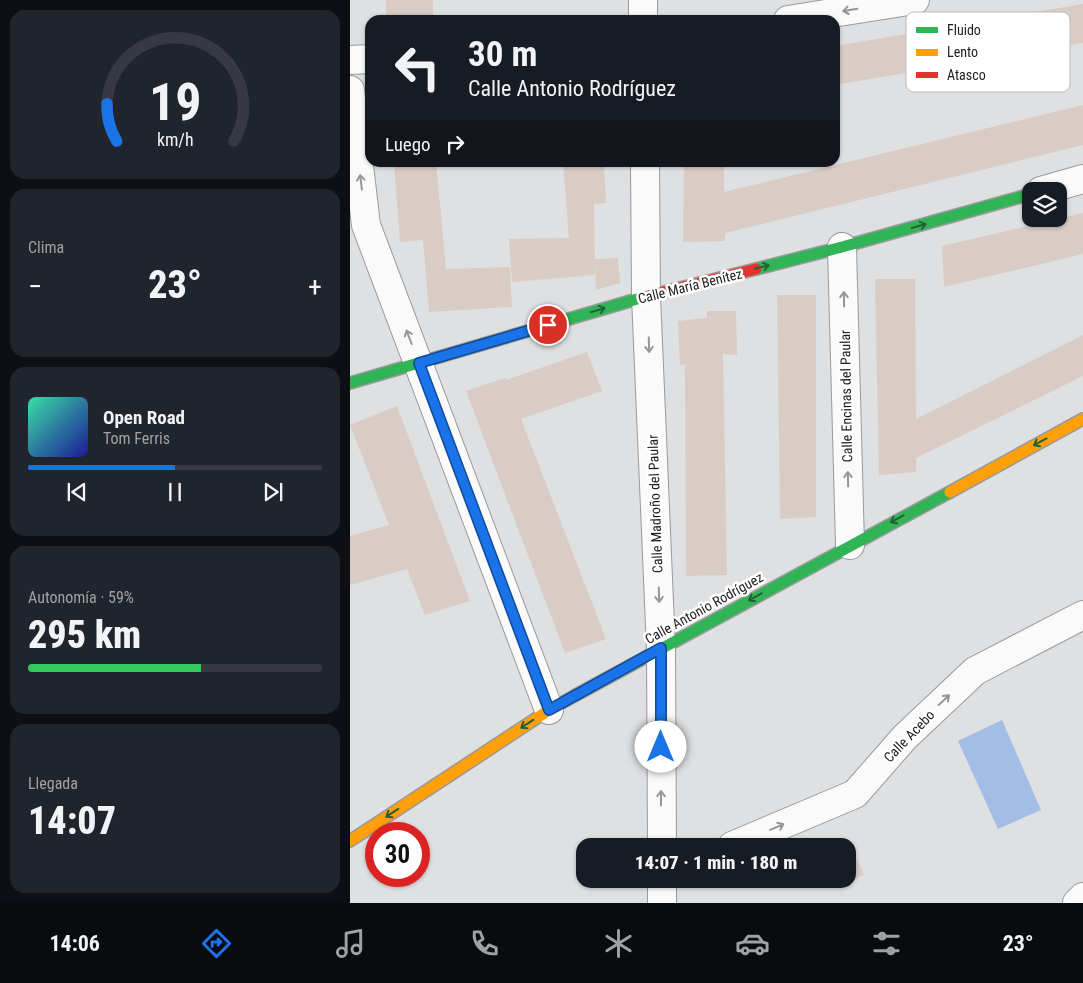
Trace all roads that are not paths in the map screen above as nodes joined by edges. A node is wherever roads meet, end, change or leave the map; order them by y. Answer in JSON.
{"nodes":[{"id":1,"x":643,"y":0,"type":"edge"},
{"id":2,"x":915,"y":0,"type":"edge"},
{"id":3,"x":643,"y":15,"type":"edge"},
{"id":4,"x":820,"y":15,"type":"edge"},
{"id":5,"x":365,"y":59,"type":"edge"},
{"id":6,"x":350,"y":60,"type":"edge"},
{"id":7,"x":350,"y":90,"type":"edge"},
{"id":8,"x":645,"y":167,"type":"edge"},
{"id":9,"x":1083,"y":179,"type":"edge"},
{"id":10,"x":1067,"y":183,"type":"edge"},
{"id":11,"x":1022,"y":197,"type":"edge"},
{"id":12,"x":842,"y":248,"type":"junction"},
{"id":13,"x":646,"y":296,"type":"junction"},
{"id":14,"x":419,"y":363,"type":"junction"},
{"id":15,"x":350,"y":384,"type":"edge"},
{"id":16,"x":1083,"y":419,"type":"edge"},
{"id":17,"x":850,"y":545,"type":"junction"},
{"id":18,"x":1083,"y":615,"type":"edge"},
{"id":19,"x":661,"y":648,"type":"junction"},
{"id":20,"x":549,"y":710,"type":"junction"},
{"id":21,"x":662,"y":838,"type":"edge"},
{"id":22,"x":751,"y":838,"type":"edge"},
{"id":23,"x":350,"y":841,"type":"edge"},
{"id":24,"x":662,"y":888,"type":"edge"},
{"id":25,"x":1083,"y":898,"type":"edge"},
{"id":26,"x":662,"y":903,"type":"edge"},
{"id":27,"x":1077,"y":903,"type":"edge"}],
"edges":[{"from":1,"to":3,"type":"street"},
{"from":2,"to":4,"type":"street","one_way":true},
{"from":5,"to":6,"type":"street"},
{"from":14,"to":7,"type":"street","one_way":true},
{"from":8,"to":13,"type":"street","name":"Calle Madroño del Paular"},
{"from":9,"to":10,"type":"street"},
{"from":12,"to":11,"type":"street","name":"Calle María Benítez","one_way":true},
{"from":13,"to":12,"type":"street","name":"Calle María Benítez","one_way":true},
{"from":17,"to":12,"type":"street","name":"Calle Encinas del Paular","one_way":true},
{"from":14,"to":13,"type":"street","name":"Calle María Benítez","one_way":true},
{"from":13,"to":19,"type":"street","name":"Calle Madroño del Paular","one_way":true},
{"from":14,"to":15,"type":"street","name":"Calle María Benítez"},
{"from":14,"to":20,"type":"street"},
{"from":16,"to":17,"type":"street","name":"Calle Antonio Rodríguez","one_way":true},
{"from":17,"to":19,"type":"street","name":"Calle Antonio Rodríguez","one_way":true},
{"from":22,"to":18,"type":"street","name":"Calle Acebo","one_way":true},
{"from":19,"to":20,"type":"street","name":"Calle Antonio Rodríguez"},
{"from":21,"to":19,"type":"street","name":"Calle Madroño del Paular","one_way":true},
{"from":20,"to":23,"type":"street","name":"Calle Antonio Rodríguez","one_way":true},
{"from":24,"to":26,"type":"street"},
{"from":25,"to":27,"type":"street"}]}
